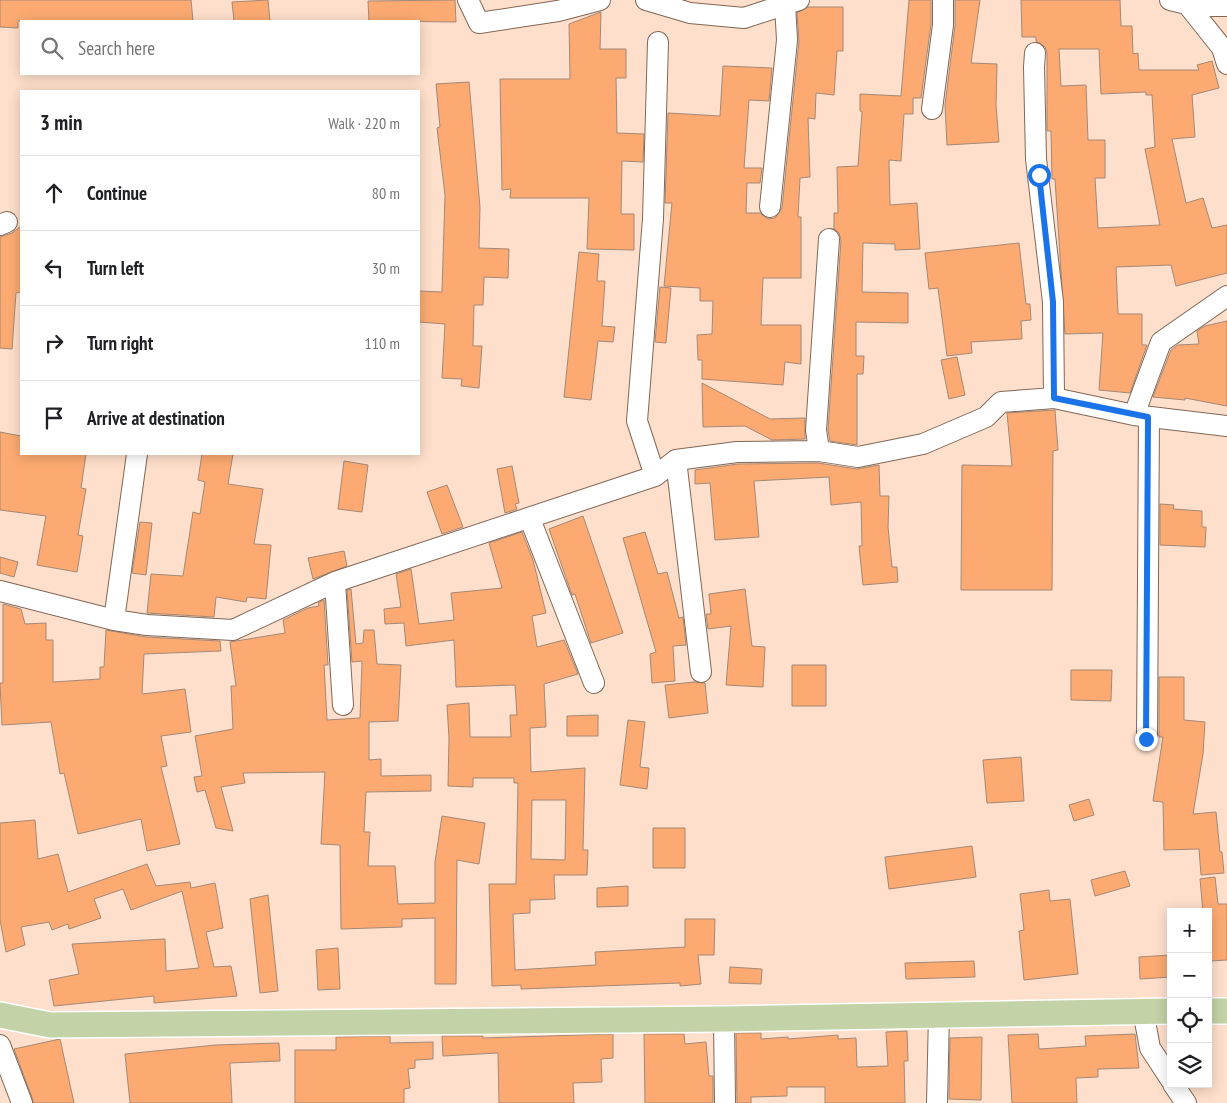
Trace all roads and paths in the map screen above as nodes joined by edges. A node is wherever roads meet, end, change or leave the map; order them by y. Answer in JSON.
{"nodes":[{"id":1,"x":468,"y":0,"type":"edge"},
{"id":2,"x":600,"y":0,"type":"edge"},
{"id":3,"x":646,"y":0,"type":"edge"},
{"id":4,"x":944,"y":0,"type":"edge"},
{"id":5,"x":792,"y":2,"type":"edge"},
{"id":6,"x":1179,"y":2,"type":"edge"},
{"id":7,"x":1227,"y":6,"type":"edge"},
{"id":8,"x":658,"y":42,"type":"dead end"},
{"id":9,"x":1035,"y":53,"type":"dead end"},
{"id":10,"x":1227,"y":64,"type":"edge"},
{"id":11,"x":932,"y":109,"type":"dead end"},
{"id":12,"x":770,"y":207,"type":"dead end"},
{"id":13,"x":829,"y":239,"type":"dead end"},
{"id":14,"x":1227,"y":296,"type":"edge"},
{"id":15,"x":1054,"y":398,"type":"junction"},
{"id":16,"x":1142,"y":416,"type":"junction"},
{"id":17,"x":1227,"y":426,"type":"edge"},
{"id":18,"x":819,"y":451,"type":"junction"},
{"id":19,"x":137,"y":455,"type":"edge"},
{"id":20,"x":676,"y":460,"type":"junction"},
{"id":21,"x":655,"y":476,"type":"junction"},
{"id":22,"x":530,"y":519,"type":"junction"},
{"id":23,"x":335,"y":582,"type":"junction"},
{"id":24,"x":0,"y":591,"type":"edge"},
{"id":25,"x":114,"y":620,"type":"junction"},
{"id":26,"x":701,"y":672,"type":"dead end"},
{"id":27,"x":594,"y":683,"type":"dead end"},
{"id":28,"x":343,"y":705,"type":"dead end"},
{"id":29,"x":1146,"y":739,"type":"dead end"},
{"id":30,"x":1143,"y":1011,"type":"junction"},
{"id":31,"x":1167,"y":1011,"type":"edge"},
{"id":32,"x":1212,"y":1011,"type":"edge"},
{"id":33,"x":1227,"y":1011,"type":"edge"},
{"id":34,"x":939,"y":1014,"type":"junction"},
{"id":35,"x":0,"y":1015,"type":"edge"},
{"id":36,"x":724,"y":1019,"type":"junction"},
{"id":37,"x":0,"y":1045,"type":"edge"},
{"id":38,"x":1167,"y":1074,"type":"edge"},
{"id":39,"x":1176,"y":1088,"type":"edge"},
{"id":40,"x":22,"y":1103,"type":"edge"},
{"id":41,"x":725,"y":1103,"type":"edge"},
{"id":42,"x":938,"y":1103,"type":"edge"},
{"id":43,"x":1186,"y":1103,"type":"edge"}],
"edges":[{"from":1,"to":2,"type":"street"},
{"from":3,"to":5,"type":"street"},
{"from":4,"to":11,"type":"street"},
{"from":5,"to":12,"type":"street"},
{"from":6,"to":7,"type":"street"},
{"from":6,"to":10,"type":"street"},
{"from":8,"to":21,"type":"street"},
{"from":9,"to":15,"type":"street"},
{"from":13,"to":18,"type":"street"},
{"from":14,"to":16,"type":"street"},
{"from":15,"to":16,"type":"street"},
{"from":15,"to":18,"type":"street"},
{"from":16,"to":17,"type":"street"},
{"from":16,"to":29,"type":"street"},
{"from":18,"to":20,"type":"street"},
{"from":19,"to":25,"type":"street"},
{"from":20,"to":21,"type":"street"},
{"from":20,"to":26,"type":"street"},
{"from":21,"to":22,"type":"street"},
{"from":22,"to":23,"type":"street"},
{"from":22,"to":27,"type":"street"},
{"from":23,"to":25,"type":"street"},
{"from":23,"to":28,"type":"street"},
{"from":24,"to":25,"type":"street"},
{"from":30,"to":31,"type":"main road"},
{"from":30,"to":34,"type":"main road"},
{"from":30,"to":38,"type":"street"},
{"from":32,"to":33,"type":"main road"},
{"from":34,"to":36,"type":"main road"},
{"from":34,"to":42,"type":"street"},
{"from":35,"to":36,"type":"main road"},
{"from":36,"to":41,"type":"street"},
{"from":37,"to":40,"type":"street"},
{"from":39,"to":43,"type":"street"}]}
